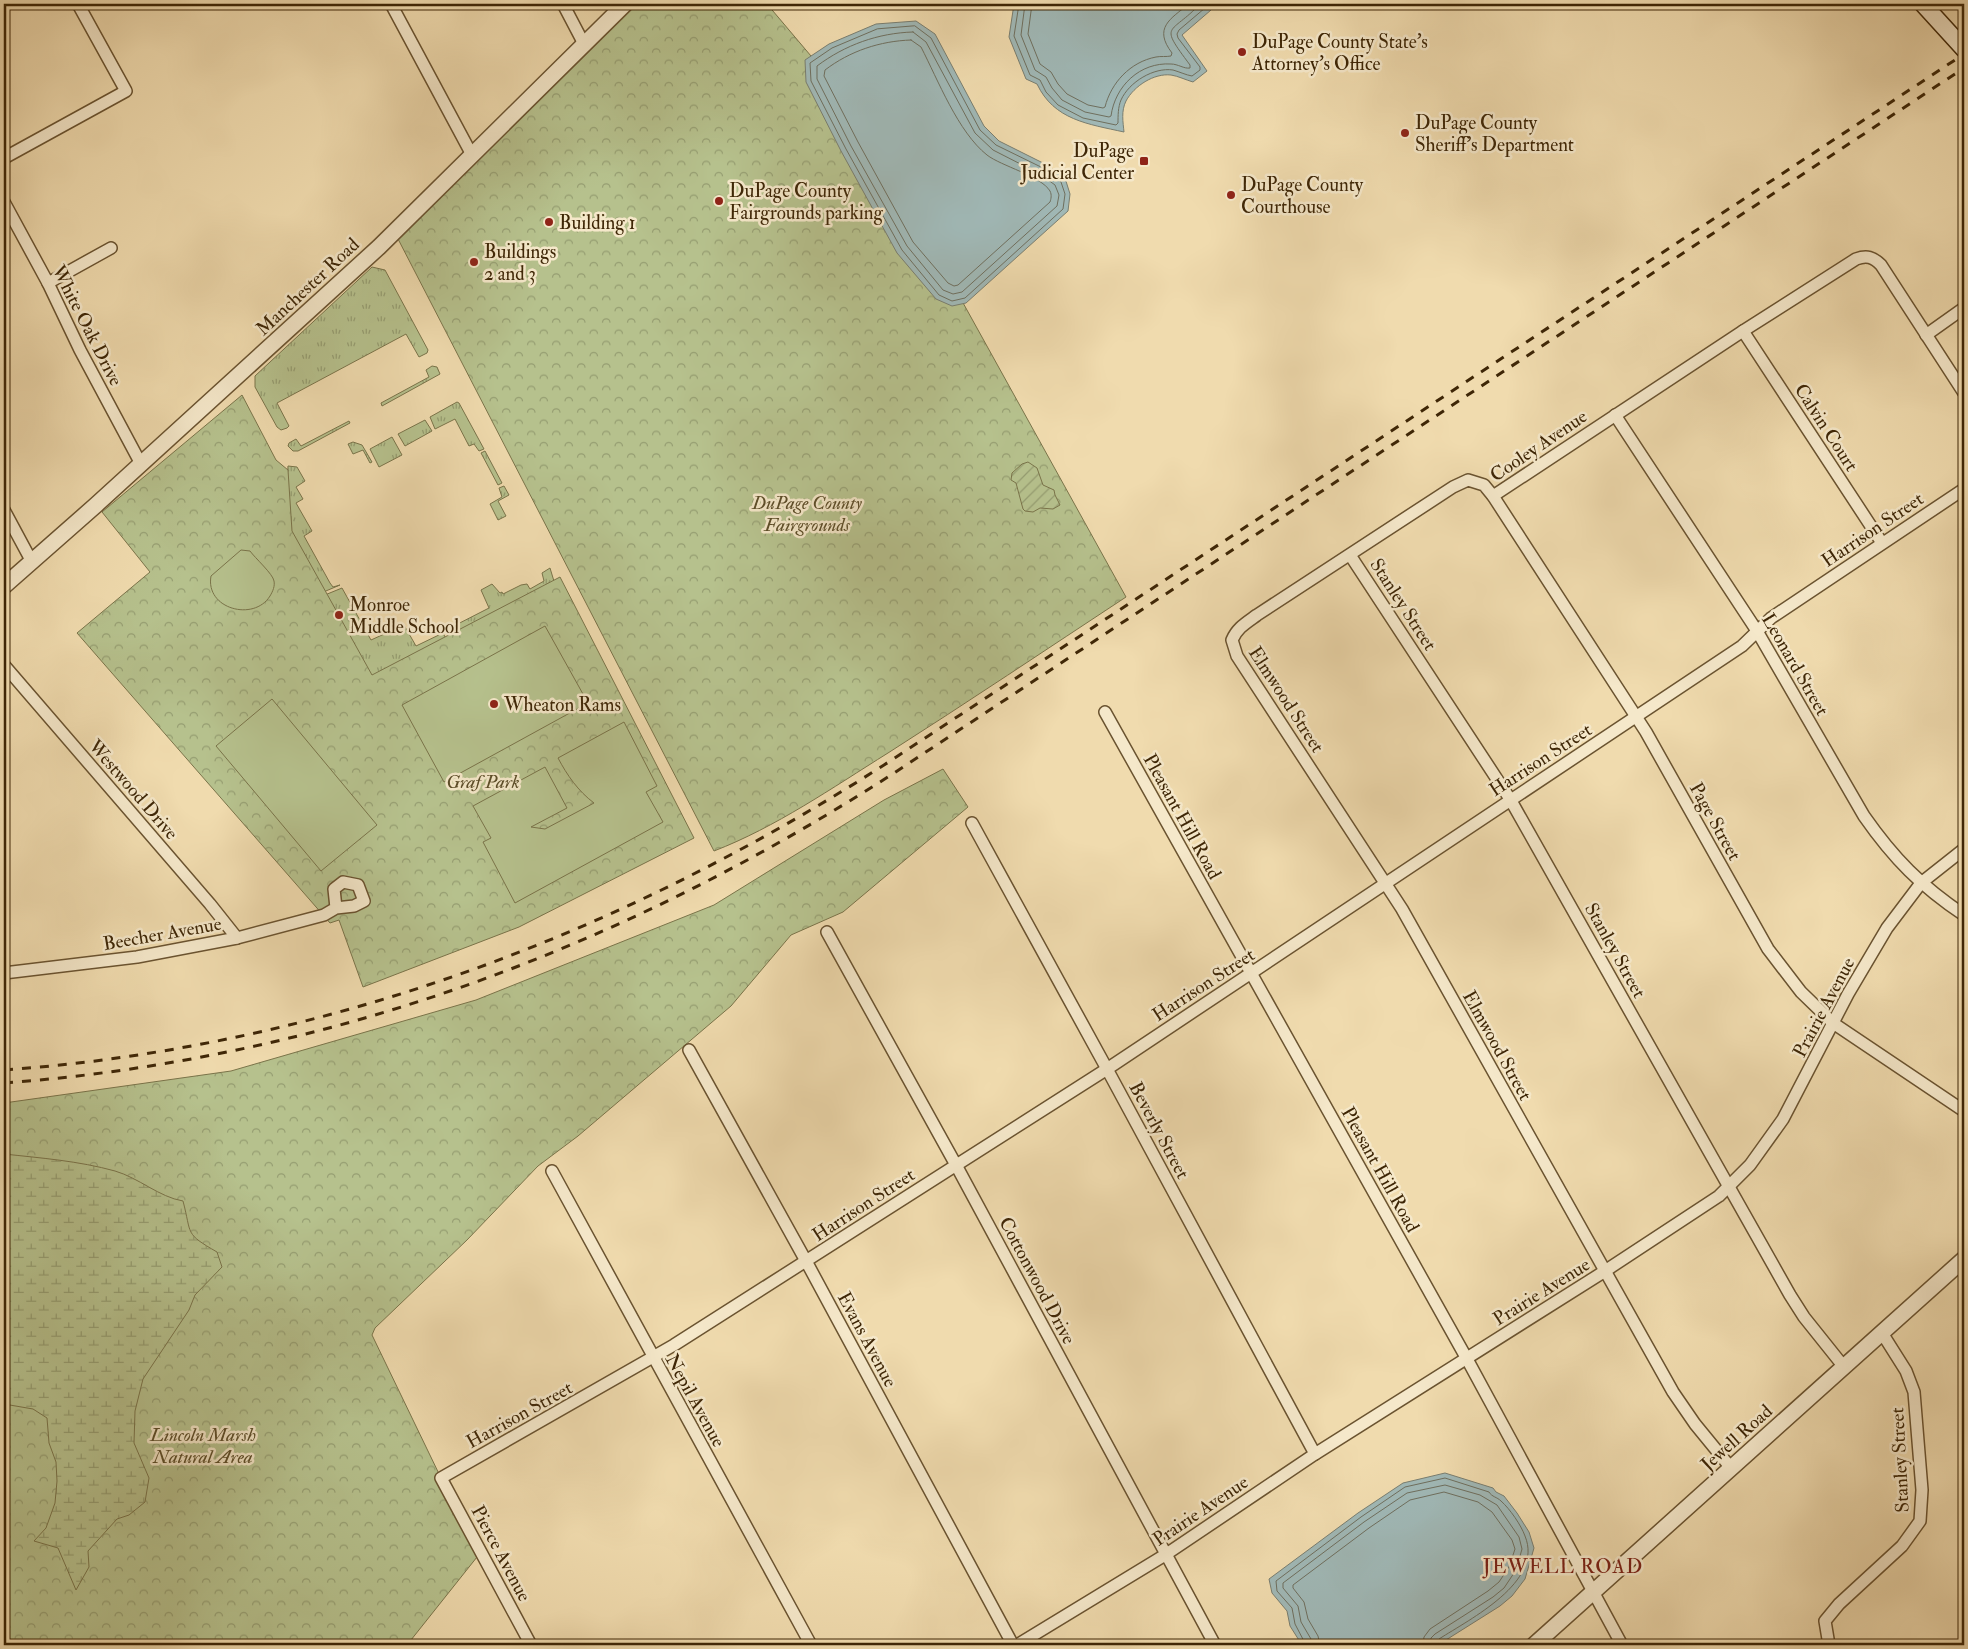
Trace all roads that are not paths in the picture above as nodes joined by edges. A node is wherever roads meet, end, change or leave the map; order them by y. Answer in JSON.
{"nodes":[{"id":1,"x":78,"y":4,"type":"edge"},
{"id":2,"x":391,"y":4,"type":"edge"},
{"id":3,"x":563,"y":4,"type":"edge"},
{"id":4,"x":625,"y":4,"type":"edge"},
{"id":5,"x":1923,"y":4,"type":"edge"},
{"id":6,"x":584,"y":44,"type":"junction"},
{"id":7,"x":1961,"y":46,"type":"edge"},
{"id":8,"x":472,"y":155,"type":"junction"},
{"id":9,"x":4,"y":158,"type":"edge"},
{"id":10,"x":4,"y":202,"type":"edge"},
{"id":11,"x":111,"y":248,"type":"dead end"},
{"id":12,"x":48,"y":283,"type":"junction"},
{"id":13,"x":1964,"y":308,"type":"edge"},
{"id":14,"x":1743,"y":331,"type":"junction"},
{"id":15,"x":1926,"y":334,"type":"junction"},
{"id":16,"x":1964,"y":392,"type":"edge"},
{"id":17,"x":1615,"y":414,"type":"junction"},
{"id":18,"x":141,"y":464,"type":"junction"},
{"id":19,"x":1964,"y":489,"type":"edge"},
{"id":20,"x":1493,"y":496,"type":"junction"},
{"id":21,"x":4,"y":510,"type":"edge"},
{"id":22,"x":1882,"y":543,"type":"junction"},
{"id":23,"x":1350,"y":555,"type":"junction"},
{"id":24,"x":32,"y":562,"type":"junction"},
{"id":25,"x":4,"y":586,"type":"edge"},
{"id":26,"x":1757,"y":631,"type":"junction"},
{"id":27,"x":1232,"y":640,"type":"joint"},
{"id":28,"x":4,"y":665,"type":"edge"},
{"id":29,"x":1105,"y":712,"type":"dead end"},
{"id":30,"x":1636,"y":717,"type":"junction"},
{"id":31,"x":1510,"y":799,"type":"junction"},
{"id":32,"x":972,"y":823,"type":"dead end"},
{"id":33,"x":1964,"y":849,"type":"edge"},
{"id":34,"x":1920,"y":883,"type":"junction"},
{"id":35,"x":1386,"y":884,"type":"junction"},
{"id":36,"x":336,"y":908,"type":"dead end"},
{"id":37,"x":1964,"y":915,"type":"edge"},
{"id":38,"x":827,"y":932,"type":"dead end"},
{"id":39,"x":237,"y":938,"type":"junction"},
{"id":40,"x":4,"y":973,"type":"edge"},
{"id":41,"x":1251,"y":973,"type":"junction"},
{"id":42,"x":1833,"y":1023,"type":"junction"},
{"id":43,"x":689,"y":1050,"type":"dead end"},
{"id":44,"x":1107,"y":1069,"type":"junction"},
{"id":45,"x":1964,"y":1111,"type":"edge"},
{"id":46,"x":956,"y":1165,"type":"junction"},
{"id":47,"x":552,"y":1171,"type":"dead end"},
{"id":48,"x":1730,"y":1187,"type":"junction"},
{"id":49,"x":1964,"y":1259,"type":"edge"},
{"id":50,"x":806,"y":1261,"type":"junction"},
{"id":51,"x":1605,"y":1272,"type":"junction"},
{"id":52,"x":1882,"y":1333,"type":"junction"},
{"id":53,"x":653,"y":1359,"type":"junction"},
{"id":54,"x":1467,"y":1359,"type":"junction"},
{"id":55,"x":1844,"y":1367,"type":"junction"},
{"id":56,"x":1315,"y":1454,"type":"junction"},
{"id":57,"x":1731,"y":1468,"type":"junction"},
{"id":58,"x":441,"y":1478,"type":"joint"},
{"id":59,"x":1165,"y":1554,"type":"junction"},
{"id":60,"x":1593,"y":1593,"type":"junction"},
{"id":61,"x":531,"y":1645,"type":"edge"},
{"id":62,"x":810,"y":1645,"type":"edge"},
{"id":63,"x":1013,"y":1645,"type":"edge"},
{"id":64,"x":1018,"y":1645,"type":"edge"},
{"id":65,"x":1215,"y":1645,"type":"edge"},
{"id":66,"x":1534,"y":1645,"type":"edge"},
{"id":67,"x":1622,"y":1645,"type":"edge"},
{"id":68,"x":1829,"y":1645,"type":"edge"}],
"edges":[{"from":1,"to":9,"type":"street"},
{"from":2,"to":8,"type":"street"},
{"from":3,"to":6,"type":"street"},
{"from":4,"to":6,"type":"street","name":"Manchester Road"},
{"from":5,"to":7,"type":"main road"},
{"from":6,"to":8,"type":"street","name":"Manchester Road"},
{"from":8,"to":18,"type":"street","name":"Manchester Road"},
{"from":10,"to":12,"type":"street","name":"White Oak Drive"},
{"from":11,"to":12,"type":"street"},
{"from":12,"to":18,"type":"street","name":"White Oak Drive"},
{"from":13,"to":15,"type":"street"},
{"from":14,"to":15,"type":"street","name":"Cooley Avenue"},
{"from":14,"to":17,"type":"street","name":"Cooley Avenue"},
{"from":14,"to":22,"type":"street","name":"Calvin Court"},
{"from":15,"to":16,"type":"street"},
{"from":17,"to":20,"type":"street","name":"Cooley Avenue"},
{"from":17,"to":26,"type":"street","name":"Leonard Street"},
{"from":18,"to":24,"type":"street","name":"Manchester Road"},
{"from":19,"to":22,"type":"street","name":"Harrison Street"},
{"from":20,"to":23,"type":"street","name":"Cooley Avenue"},
{"from":20,"to":30,"type":"street","name":"Page Street"},
{"from":21,"to":24,"type":"street"},
{"from":22,"to":26,"type":"street","name":"Harrison Street"},
{"from":23,"to":27,"type":"street","name":"Cooley Avenue"},
{"from":23,"to":31,"type":"street","name":"Stanley Street"},
{"from":24,"to":25,"type":"street","name":"Manchester Road"},
{"from":26,"to":30,"type":"street","name":"Harrison Street"},
{"from":26,"to":34,"type":"street","name":"Leonard Street"},
{"from":27,"to":35,"type":"street","name":"Elmwood Street"},
{"from":28,"to":39,"type":"street","name":"Westwood Drive"},
{"from":29,"to":41,"type":"street","name":"Pleasant Hill Road"},
{"from":30,"to":31,"type":"street","name":"Harrison Street"},
{"from":30,"to":42,"type":"street","name":"Page Street"},
{"from":31,"to":35,"type":"street","name":"Harrison Street"},
{"from":31,"to":48,"type":"street","name":"Stanley Street"},
{"from":32,"to":44,"type":"street","name":"Beverly Street"},
{"from":33,"to":34,"type":"street","name":"Prairie Avenue"},
{"from":34,"to":37,"type":"street","name":"Leonard Street"},
{"from":34,"to":42,"type":"street","name":"Prairie Avenue"},
{"from":35,"to":41,"type":"street","name":"Harrison Street"},
{"from":35,"to":51,"type":"street","name":"Elmwood Street"},
{"from":36,"to":39,"type":"street","name":"Beecher Avenue"},
{"from":38,"to":46,"type":"street","name":"Cottonwood Drive"},
{"from":39,"to":40,"type":"street","name":"Beecher Avenue"},
{"from":41,"to":44,"type":"street","name":"Harrison Street"},
{"from":41,"to":54,"type":"street","name":"Pleasant Hill Road"},
{"from":42,"to":45,"type":"street","name":"Page Street"},
{"from":42,"to":48,"type":"street","name":"Prairie Avenue"},
{"from":43,"to":50,"type":"street","name":"Evans Avenue"},
{"from":44,"to":46,"type":"street","name":"Harrison Street"},
{"from":44,"to":56,"type":"street","name":"Beverly Street"},
{"from":46,"to":50,"type":"street","name":"Harrison Street"},
{"from":46,"to":59,"type":"street","name":"Cottonwood Drive"},
{"from":47,"to":53,"type":"street","name":"Nepil Avenue"},
{"from":48,"to":51,"type":"street","name":"Prairie Avenue"},
{"from":48,"to":55,"type":"street","name":"Stanley Street"},
{"from":49,"to":52,"type":"street","name":"Jewell Road"},
{"from":50,"to":53,"type":"street","name":"Harrison Street"},
{"from":50,"to":63,"type":"street","name":"Evans Avenue"},
{"from":51,"to":54,"type":"street","name":"Prairie Avenue"},
{"from":51,"to":57,"type":"street","name":"Elmwood Street"},
{"from":52,"to":55,"type":"street","name":"Jewell Road"},
{"from":52,"to":68,"type":"street","name":"Stanley Street"},
{"from":53,"to":58,"type":"street","name":"Harrison Street"},
{"from":53,"to":62,"type":"street","name":"Nepil Avenue"},
{"from":54,"to":56,"type":"street","name":"Prairie Avenue"},
{"from":54,"to":60,"type":"street","name":"Pleasant Hill Road"},
{"from":55,"to":57,"type":"street","name":"Jewell Road"},
{"from":56,"to":59,"type":"street","name":"Prairie Avenue"},
{"from":57,"to":60,"type":"street","name":"Jewell Road"},
{"from":58,"to":61,"type":"street","name":"Pierce Avenue"},
{"from":59,"to":64,"type":"street","name":"Prairie Avenue"},
{"from":59,"to":65,"type":"street","name":"Cottonwood Drive"},
{"from":60,"to":66,"type":"street","name":"Jewell Road"},
{"from":60,"to":67,"type":"street","name":"Pleasant Hill Road"}]}
